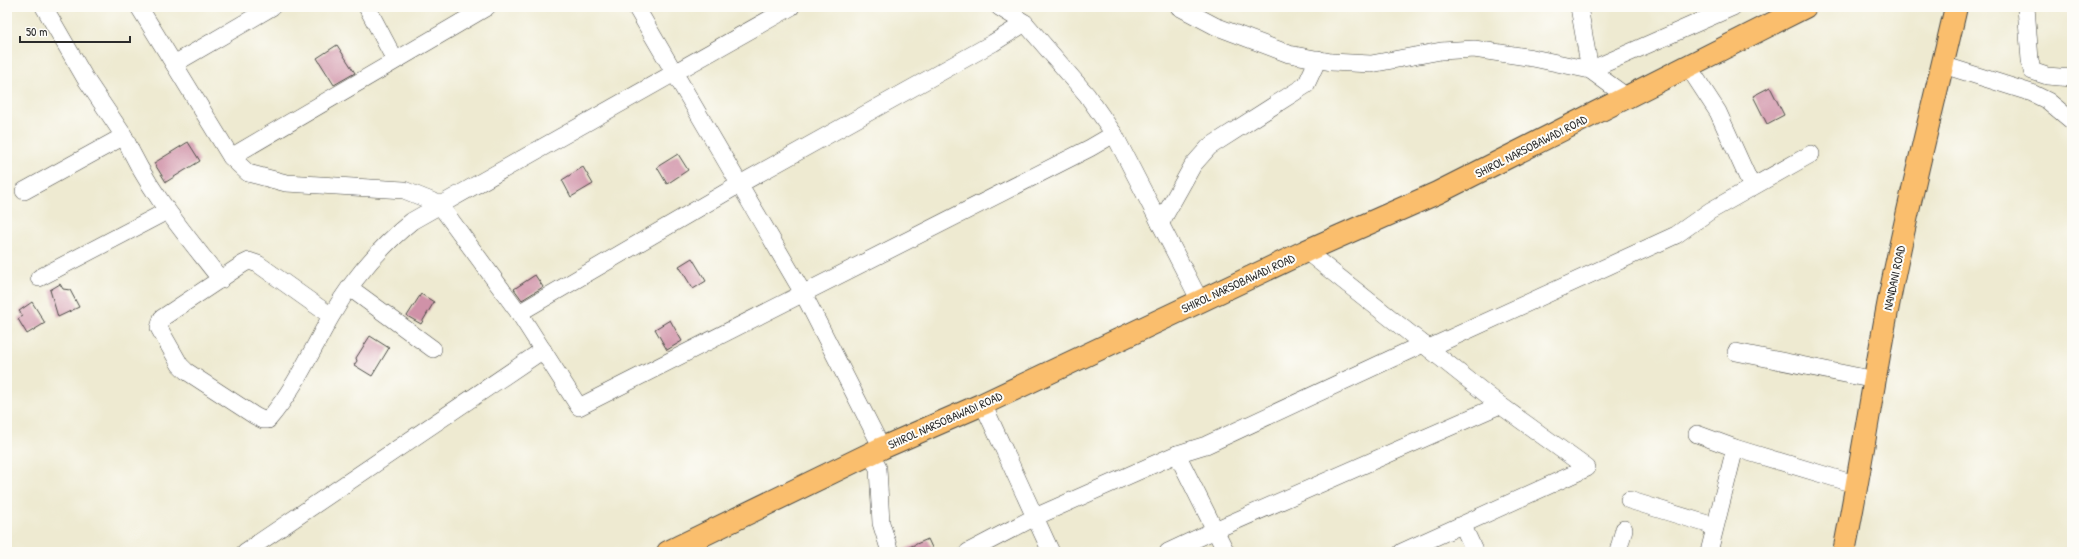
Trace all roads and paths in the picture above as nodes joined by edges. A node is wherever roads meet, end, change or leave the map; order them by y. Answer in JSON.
{"nodes":[{"id":1,"x":44,"y":7,"type":"edge"},
{"id":2,"x":139,"y":7,"type":"edge"},
{"id":3,"x":272,"y":7,"type":"edge"},
{"id":4,"x":367,"y":7,"type":"edge"},
{"id":5,"x":487,"y":7,"type":"edge"},
{"id":6,"x":636,"y":7,"type":"edge"},
{"id":7,"x":791,"y":7,"type":"edge"},
{"id":8,"x":999,"y":7,"type":"edge"},
{"id":9,"x":1179,"y":7,"type":"edge"},
{"id":10,"x":1578,"y":7,"type":"edge"},
{"id":11,"x":1733,"y":7,"type":"edge"},
{"id":12,"x":1805,"y":7,"type":"edge"},
{"id":13,"x":1956,"y":7,"type":"edge"},
{"id":14,"x":2026,"y":7,"type":"edge"},
{"id":15,"x":1025,"y":22,"type":"junction"},
{"id":16,"x":1318,"y":59,"type":"junction"},
{"id":17,"x":395,"y":60,"type":"junction"},
{"id":18,"x":174,"y":64,"type":"junction"},
{"id":19,"x":1943,"y":65,"type":"junction"},
{"id":20,"x":1688,"y":66,"type":"junction"},
{"id":21,"x":1590,"y":70,"type":"junction"},
{"id":22,"x":673,"y":73,"type":"junction"},
{"id":23,"x":2072,"y":78,"type":"edge"},
{"id":24,"x":1627,"y":97,"type":"junction"},
{"id":25,"x":2072,"y":120,"type":"edge"},
{"id":26,"x":1114,"y":134,"type":"junction"},
{"id":27,"x":124,"y":136,"type":"junction"},
{"id":28,"x":1811,"y":154,"type":"dead end"},
{"id":29,"x":231,"y":156,"type":"junction"},
{"id":30,"x":740,"y":184,"type":"junction"},
{"id":31,"x":1752,"y":187,"type":"junction"},
{"id":32,"x":24,"y":191,"type":"dead end"},
{"id":33,"x":439,"y":204,"type":"junction"},
{"id":34,"x":167,"y":211,"type":"junction"},
{"id":35,"x":1160,"y":224,"type":"junction"},
{"id":36,"x":1306,"y":252,"type":"junction"},
{"id":37,"x":39,"y":278,"type":"dead end"},
{"id":38,"x":222,"y":280,"type":"junction"},
{"id":39,"x":350,"y":288,"type":"junction"},
{"id":40,"x":803,"y":293,"type":"junction"},
{"id":41,"x":1200,"y":301,"type":"junction"},
{"id":42,"x":519,"y":313,"type":"junction"},
{"id":43,"x":331,"y":316,"type":"junction"},
{"id":44,"x":1426,"y":346,"type":"junction"},
{"id":45,"x":433,"y":349,"type":"dead end"},
{"id":46,"x":543,"y":350,"type":"junction"},
{"id":47,"x":1736,"y":352,"type":"dead end"},
{"id":48,"x":1875,"y":380,"type":"junction"},
{"id":49,"x":983,"y":404,"type":"junction"},
{"id":50,"x":1500,"y":405,"type":"junction"},
{"id":51,"x":1697,"y":434,"type":"dead end"},
{"id":52,"x":1735,"y":448,"type":"junction"},
{"id":53,"x":876,"y":451,"type":"junction"},
{"id":54,"x":1177,"y":454,"type":"junction"},
{"id":55,"x":1858,"y":485,"type":"junction"},
{"id":56,"x":1629,"y":500,"type":"dead end"},
{"id":57,"x":1035,"y":517,"type":"junction"},
{"id":58,"x":1463,"y":526,"type":"junction"},
{"id":59,"x":1714,"y":526,"type":"junction"},
{"id":60,"x":1624,"y":529,"type":"dead end"},
{"id":61,"x":1215,"y":530,"type":"junction"},
{"id":62,"x":694,"y":546,"type":"edge"},
{"id":63,"x":245,"y":552,"type":"edge"},
{"id":64,"x":668,"y":552,"type":"edge"},
{"id":65,"x":890,"y":552,"type":"edge"},
{"id":66,"x":968,"y":552,"type":"edge"},
{"id":67,"x":1051,"y":552,"type":"edge"},
{"id":68,"x":1168,"y":552,"type":"edge"},
{"id":69,"x":1226,"y":552,"type":"edge"},
{"id":70,"x":1402,"y":552,"type":"edge"},
{"id":71,"x":1475,"y":552,"type":"edge"},
{"id":72,"x":1618,"y":552,"type":"edge"},
{"id":73,"x":1709,"y":552,"type":"edge"},
{"id":74,"x":1844,"y":552,"type":"edge"}],
"edges":[{"from":1,"to":27,"type":"street"},
{"from":2,"to":18,"type":"street"},
{"from":3,"to":18,"type":"street"},
{"from":4,"to":17,"type":"street"},
{"from":5,"to":17,"type":"street"},
{"from":6,"to":22,"type":"street"},
{"from":7,"to":22,"type":"street"},
{"from":8,"to":15,"type":"street"},
{"from":9,"to":16,"type":"street"},
{"from":10,"to":21,"type":"street"},
{"from":11,"to":21,"type":"street"},
{"from":12,"to":20,"type":"main road","name":"SHIROL NARSOBAWADI ROAD"},
{"from":13,"to":19,"type":"main road","name":"NANDANI ROAD"},
{"from":14,"to":23,"type":"street"},
{"from":15,"to":26,"type":"street"},
{"from":15,"to":30,"type":"street"},
{"from":16,"to":21,"type":"street"},
{"from":16,"to":35,"type":"street"},
{"from":17,"to":29,"type":"street"},
{"from":18,"to":29,"type":"street"},
{"from":19,"to":25,"type":"street"},
{"from":19,"to":48,"type":"main road","name":"NANDANI ROAD"},
{"from":20,"to":24,"type":"main road","name":"SHIROL NARSOBAWADI ROAD"},
{"from":20,"to":31,"type":"street"},
{"from":21,"to":24,"type":"street"},
{"from":22,"to":30,"type":"street"},
{"from":22,"to":33,"type":"street"},
{"from":24,"to":36,"type":"main road","name":"SHIROL NARSOBAWADI ROAD"},
{"from":26,"to":35,"type":"street"},
{"from":26,"to":40,"type":"street"},
{"from":27,"to":32,"type":"street"},
{"from":27,"to":34,"type":"street"},
{"from":28,"to":31,"type":"street"},
{"from":29,"to":33,"type":"street"},
{"from":30,"to":40,"type":"street"},
{"from":30,"to":42,"type":"street"},
{"from":31,"to":44,"type":"street"},
{"from":33,"to":39,"type":"street"},
{"from":33,"to":42,"type":"street"},
{"from":34,"to":37,"type":"street"},
{"from":34,"to":38,"type":"street"},
{"from":35,"to":41,"type":"street"},
{"from":36,"to":41,"type":"main road","name":"SHIROL NARSOBAWADI ROAD"},
{"from":36,"to":44,"type":"street"},
{"from":38,"to":43,"type":"street"},
{"from":38,"to":43,"type":"street"},
{"from":39,"to":43,"type":"street"},
{"from":39,"to":45,"type":"street"},
{"from":40,"to":46,"type":"street"},
{"from":40,"to":53,"type":"street"},
{"from":41,"to":49,"type":"main road","name":"SHIROL NARSOBAWADI ROAD"},
{"from":42,"to":46,"type":"street"},
{"from":44,"to":50,"type":"street"},
{"from":44,"to":54,"type":"street"},
{"from":46,"to":63,"type":"street"},
{"from":47,"to":48,"type":"street"},
{"from":48,"to":55,"type":"main road","name":"NANDANI ROAD"},
{"from":49,"to":53,"type":"main road","name":"SHIROL NARSOBAWADI ROAD"},
{"from":49,"to":57,"type":"street"},
{"from":50,"to":58,"type":"street"},
{"from":50,"to":61,"type":"street"},
{"from":51,"to":52,"type":"street"},
{"from":52,"to":55,"type":"street"},
{"from":52,"to":59,"type":"street"},
{"from":53,"to":62,"type":"main road","name":"SHIROL NARSOBAWADI ROAD"},
{"from":53,"to":65,"type":"street"},
{"from":54,"to":57,"type":"street"},
{"from":54,"to":61,"type":"street"},
{"from":55,"to":74,"type":"main road","name":"NANDANI ROAD"},
{"from":56,"to":59,"type":"street"},
{"from":57,"to":66,"type":"street"},
{"from":57,"to":67,"type":"street"},
{"from":58,"to":70,"type":"street"},
{"from":58,"to":71,"type":"street"},
{"from":59,"to":73,"type":"street"},
{"from":60,"to":72,"type":"street"},
{"from":61,"to":68,"type":"street"},
{"from":61,"to":69,"type":"street"},
{"from":62,"to":64,"type":"main road","name":"SHIROL NARSOBAWADI ROAD"}]}
